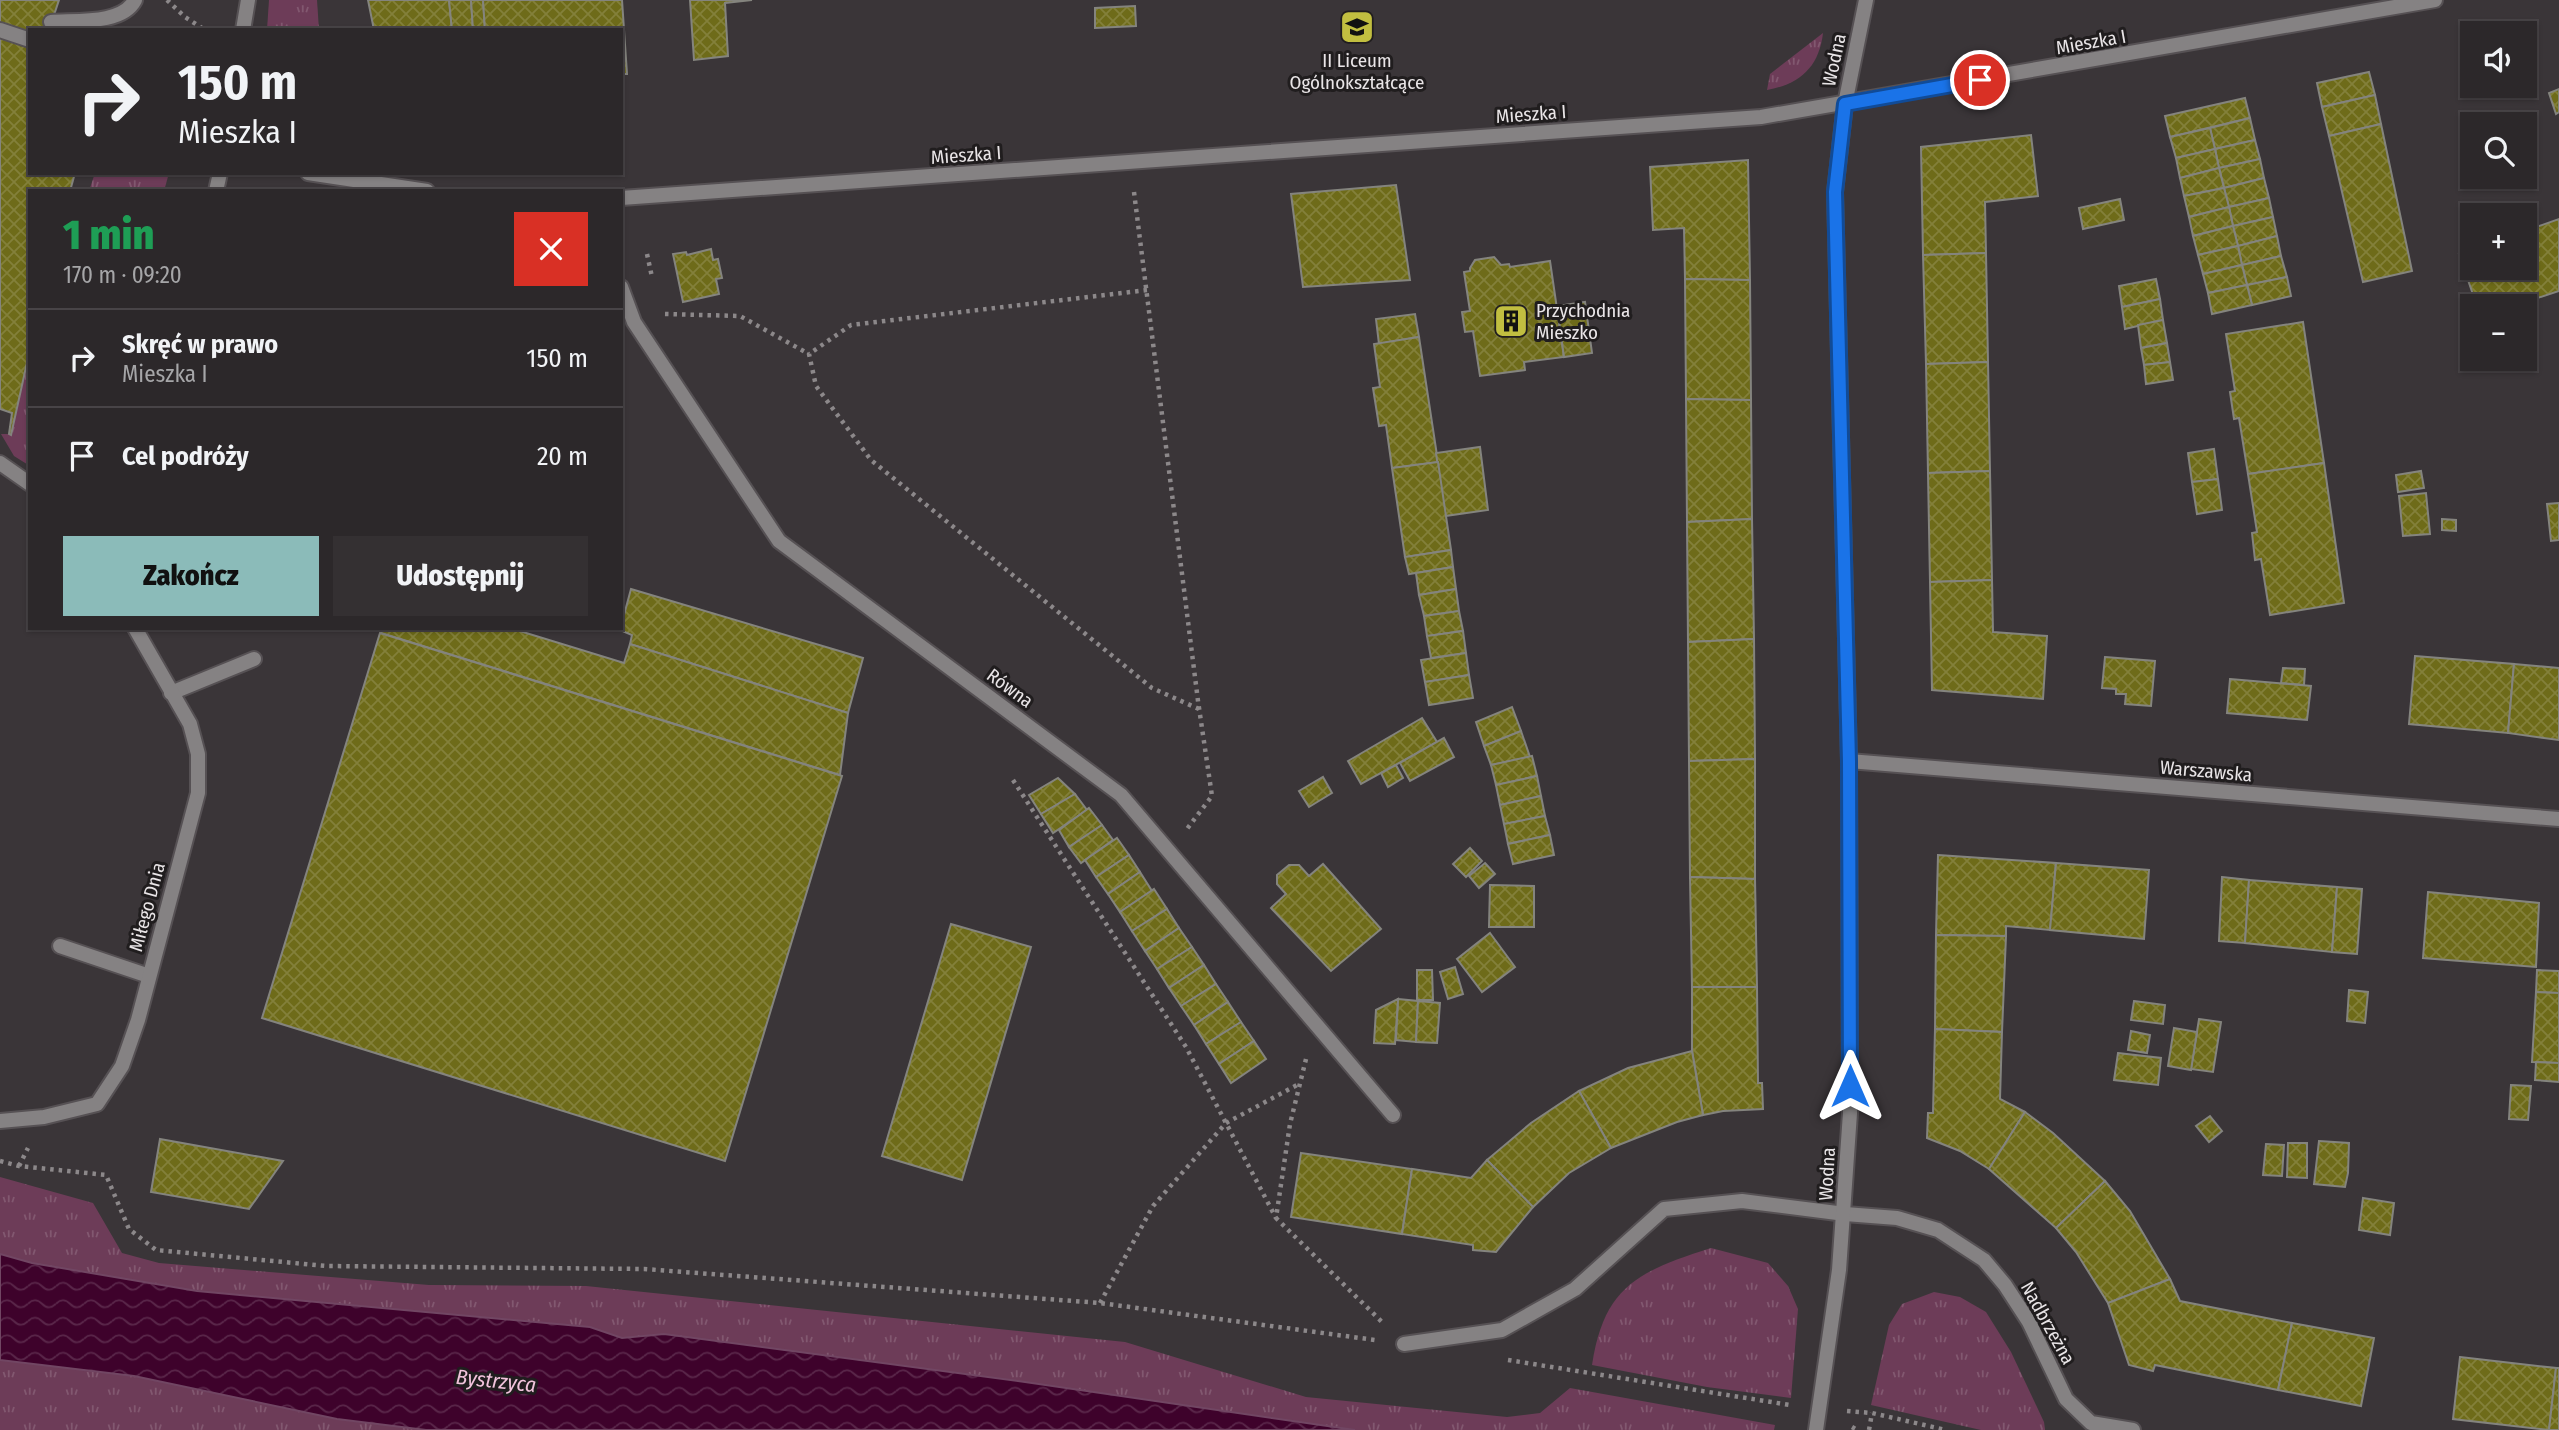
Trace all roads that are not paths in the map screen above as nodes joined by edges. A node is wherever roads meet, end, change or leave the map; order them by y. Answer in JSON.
{"nodes":[{"id":1,"x":135,"y":0,"type":"edge"},
{"id":2,"x":248,"y":0,"type":"edge"},
{"id":3,"x":1866,"y":0,"type":"edge"},
{"id":4,"x":2435,"y":0,"type":"edge"},
{"id":5,"x":51,"y":22,"type":"dead end"},
{"id":6,"x":243,"y":28,"type":"edge"},
{"id":7,"x":0,"y":30,"type":"edge"},
{"id":8,"x":28,"y":39,"type":"edge"},
{"id":9,"x":1845,"y":104,"type":"junction"},
{"id":10,"x":320,"y":175,"type":"edge"},
{"id":11,"x":414,"y":189,"type":"edge"},
{"id":12,"x":623,"y":198,"type":"edge"},
{"id":13,"x":623,"y":292,"type":"edge"},
{"id":14,"x":0,"y":463,"type":"edge"},
{"id":15,"x":28,"y":483,"type":"edge"},
{"id":16,"x":136,"y":630,"type":"edge"},
{"id":17,"x":254,"y":659,"type":"dead end"},
{"id":18,"x":171,"y":693,"type":"junction"},
{"id":19,"x":1849,"y":761,"type":"junction"},
{"id":20,"x":2559,"y":819,"type":"edge"},
{"id":21,"x":60,"y":946,"type":"dead end"},
{"id":22,"x":149,"y":976,"type":"junction"},
{"id":23,"x":1393,"y":1115,"type":"dead end"},
{"id":24,"x":0,"y":1121,"type":"edge"},
{"id":25,"x":1845,"y":1214,"type":"junction"},
{"id":26,"x":1404,"y":1344,"type":"road end"},
{"id":27,"x":1816,"y":1429,"type":"edge"},
{"id":28,"x":2133,"y":1430,"type":"edge"}],
"edges":[{"from":1,"to":5,"type":"street"},
{"from":2,"to":6,"type":"street"},
{"from":3,"to":9,"type":"street","name":"Wodna"},
{"from":4,"to":9,"type":"street","name":"Mieszka I"},
{"from":7,"to":8,"type":"street"},
{"from":9,"to":12,"type":"street","name":"Mieszka I"},
{"from":9,"to":19,"type":"street","name":"Wodna"},
{"from":10,"to":11,"type":"street"},
{"from":13,"to":23,"type":"street","name":"Równa"},
{"from":14,"to":15,"type":"street"},
{"from":16,"to":18,"type":"street","name":"Miłego Dnia"},
{"from":17,"to":18,"type":"street"},
{"from":18,"to":22,"type":"street","name":"Miłego Dnia"},
{"from":19,"to":20,"type":"street","name":"Warszawska"},
{"from":19,"to":25,"type":"street","name":"Wodna"},
{"from":21,"to":22,"type":"street"},
{"from":22,"to":24,"type":"street","name":"Miłego Dnia"},
{"from":25,"to":26,"type":"street","name":"Nadbrzeżna"},
{"from":25,"to":27,"type":"street","name":"Wodna"},
{"from":25,"to":28,"type":"street","name":"Nadbrzeżna"}]}
